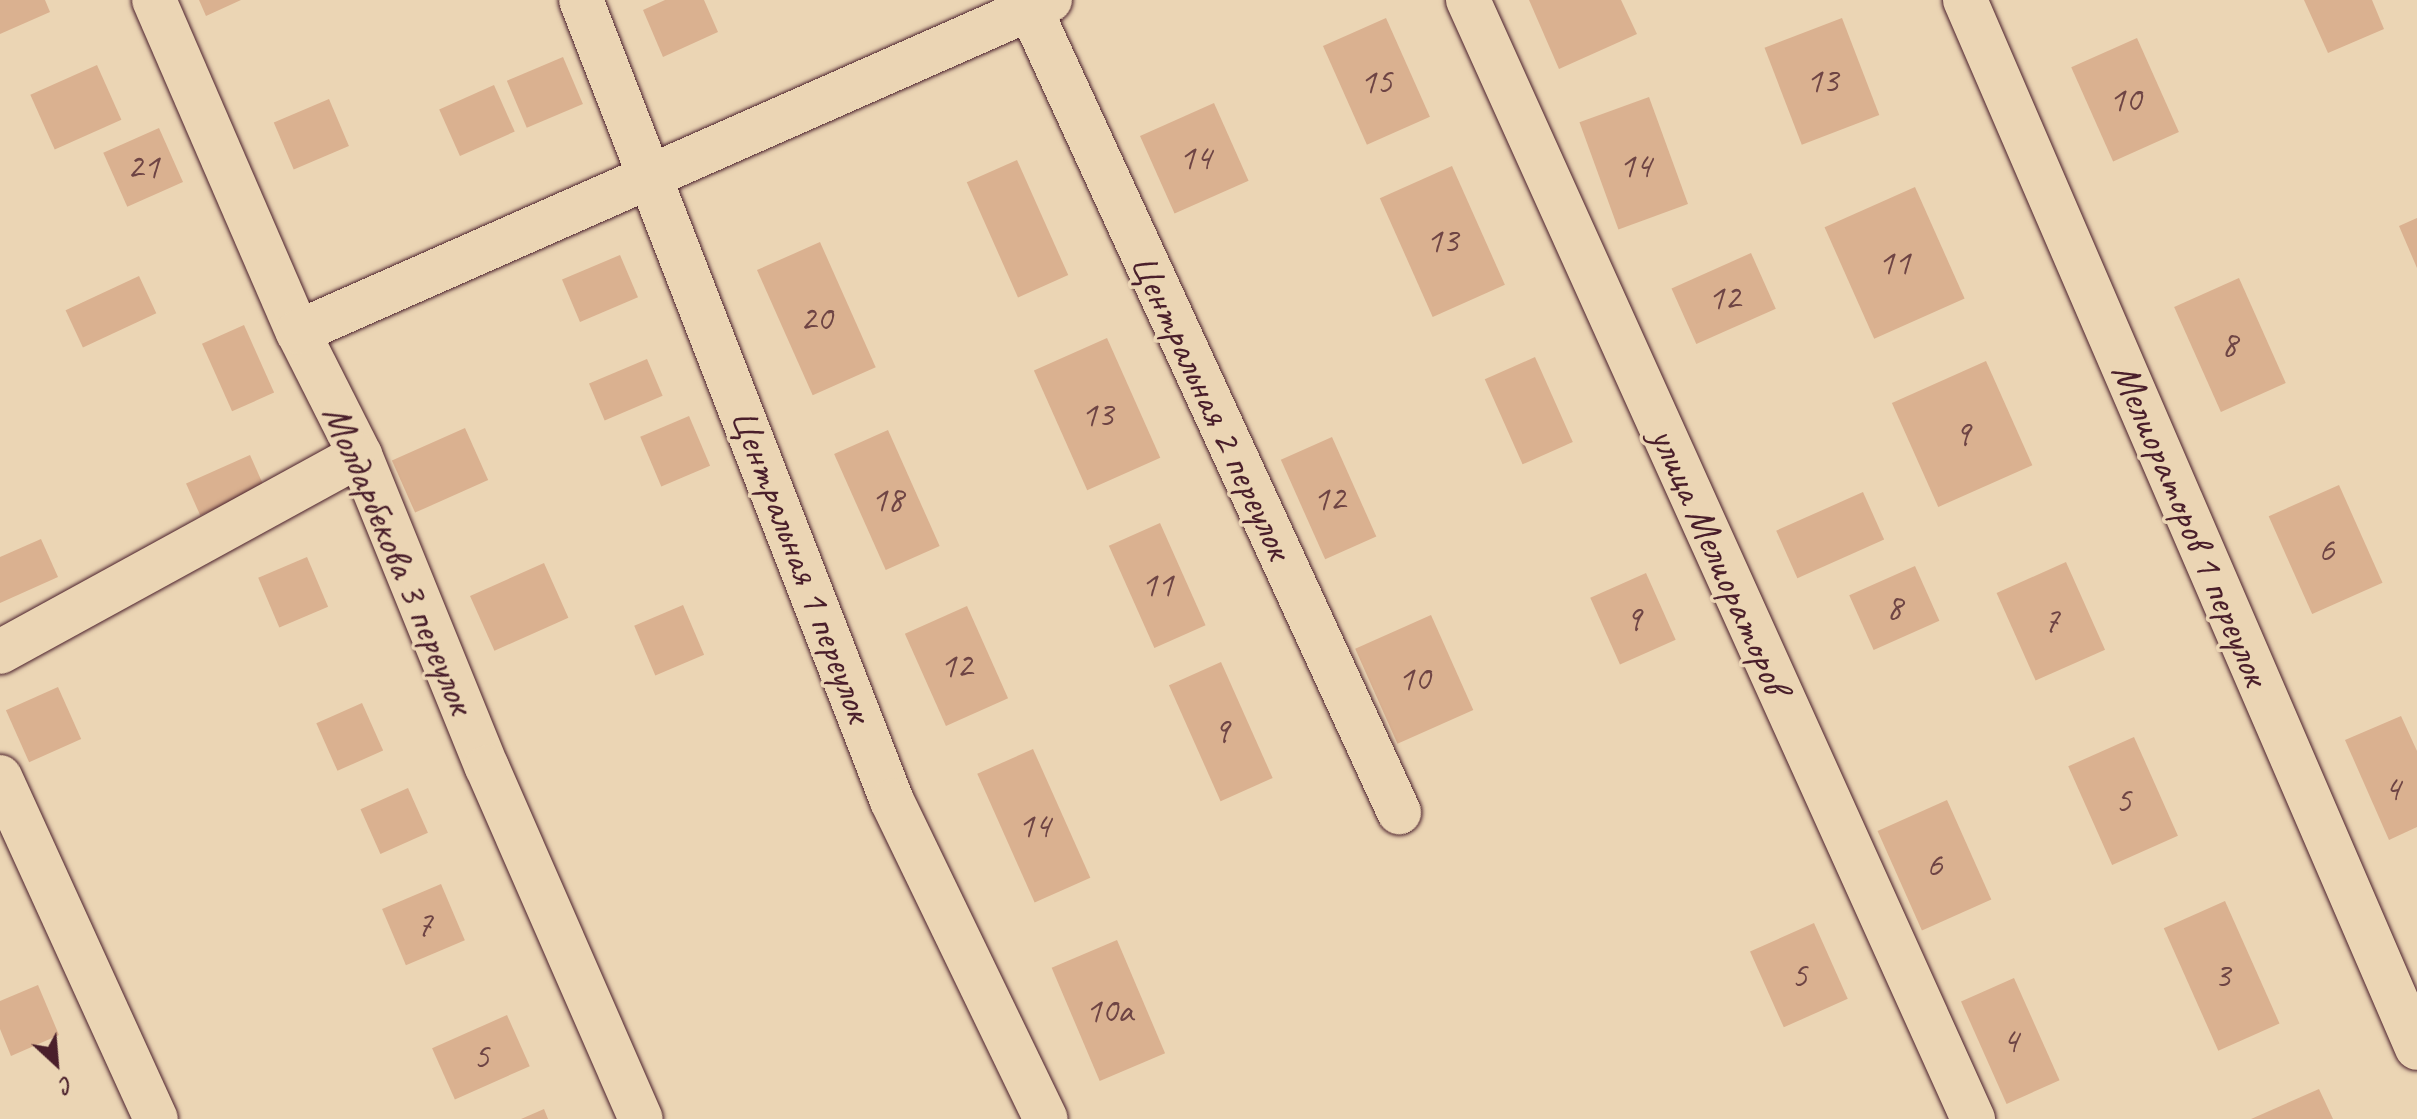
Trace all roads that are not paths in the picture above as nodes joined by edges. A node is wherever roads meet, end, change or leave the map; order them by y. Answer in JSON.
{"nodes":[{"id":1,"x":154,"y":0,"type":"edge"},
{"id":2,"x":581,"y":0,"type":"edge"},
{"id":3,"x":1468,"y":0,"type":"edge"},
{"id":4,"x":1965,"y":0,"type":"edge"},
{"id":5,"x":1035,"y":3,"type":"edge"},
{"id":6,"x":653,"y":176,"type":"junction"},
{"id":7,"x":298,"y":332,"type":"junction"},
{"id":8,"x":360,"y":455,"type":"junction"},
{"id":9,"x":0,"y":652,"type":"edge"},
{"id":10,"x":0,"y":777,"type":"edge"},
{"id":11,"x":1399,"y":812,"type":"dead end"},
{"id":12,"x":2417,"y":1048,"type":"edge"},
{"id":13,"x":156,"y":1119,"type":"edge"},
{"id":14,"x":641,"y":1119,"type":"edge"},
{"id":15,"x":1046,"y":1119,"type":"edge"},
{"id":16,"x":1973,"y":1119,"type":"edge"}],
"edges":[{"from":1,"to":7,"type":"street","name":"Молдарбекова 3 переулок"},
{"from":2,"to":6,"type":"street","name":"Центральная 1 переулок"},
{"from":3,"to":16,"type":"street","name":"улица Мелиораторов"},
{"from":4,"to":12,"type":"street","name":"Мелиораторов 1 переулок"},
{"from":5,"to":6,"type":"street"},
{"from":5,"to":11,"type":"street","name":"Центральная 2 переулок"},
{"from":6,"to":7,"type":"street"},
{"from":6,"to":15,"type":"street","name":"Центральная 1 переулок"},
{"from":7,"to":8,"type":"street","name":"Молдарбекова 3 переулок"},
{"from":8,"to":9,"type":"street"},
{"from":8,"to":14,"type":"street","name":"Молдарбекова 3 переулок"},
{"from":10,"to":13,"type":"street"}]}
